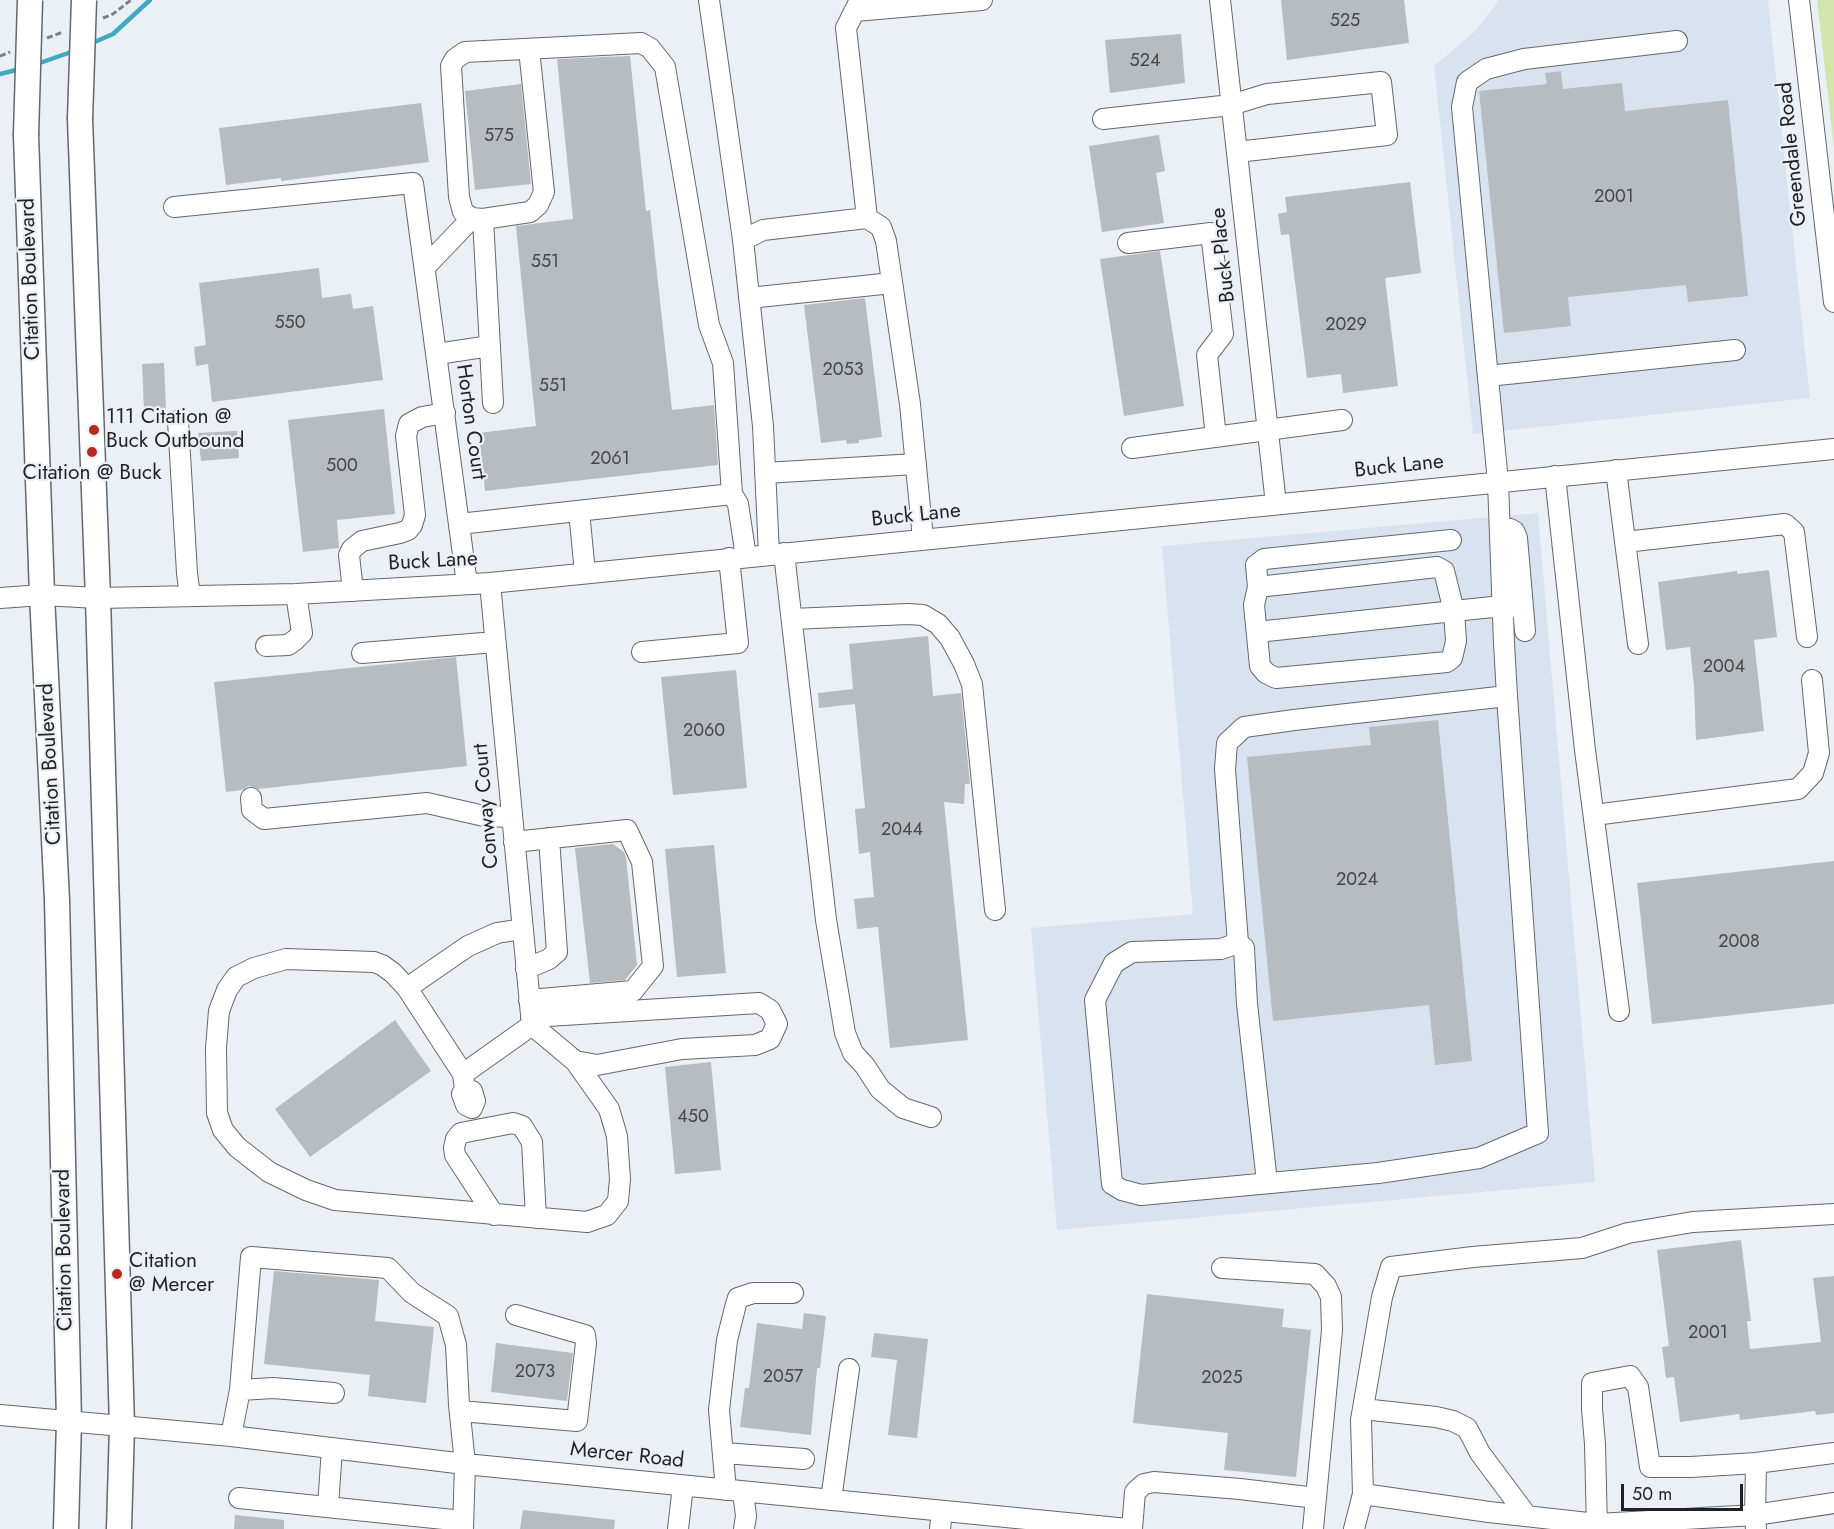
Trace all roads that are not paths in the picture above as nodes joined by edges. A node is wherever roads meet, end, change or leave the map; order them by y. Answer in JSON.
{"nodes":[{"id":1,"x":30,"y":0,"type":"edge"},
{"id":2,"x":84,"y":0,"type":"edge"},
{"id":3,"x":709,"y":0,"type":"edge"},
{"id":4,"x":982,"y":0,"type":"edge"},
{"id":5,"x":1220,"y":0,"type":"edge"},
{"id":6,"x":1799,"y":0,"type":"edge"},
{"id":7,"x":951,"y":1,"type":"edge"},
{"id":8,"x":858,"y":5,"type":"edge"},
{"id":9,"x":1677,"y":41,"type":"dead end"},
{"id":10,"x":529,"y":49,"type":"junction"},
{"id":11,"x":1232,"y":105,"type":"junction"},
{"id":12,"x":1103,"y":119,"type":"dead end"},
{"id":13,"x":1237,"y":152,"type":"junction"},
{"id":14,"x":174,"y":207,"type":"dead end"},
{"id":15,"x":867,"y":218,"type":"junction"},
{"id":16,"x":477,"y":219,"type":"junction"},
{"id":17,"x":743,"y":240,"type":"junction"},
{"id":18,"x":1128,"y":243,"type":"dead end"},
{"id":19,"x":425,"y":267,"type":"junction"},
{"id":20,"x":892,"y":283,"type":"junction"},
{"id":21,"x":749,"y":298,"type":"junction"},
{"id":22,"x":1834,"y":302,"type":"edge"},
{"id":23,"x":1256,"y":333,"type":"junction"},
{"id":24,"x":1223,"y":334,"type":"junction"},
{"id":25,"x":490,"y":346,"type":"junction"},
{"id":26,"x":1735,"y":350,"type":"dead end"},
{"id":27,"x":437,"y":354,"type":"junction"},
{"id":28,"x":1488,"y":376,"type":"junction"},
{"id":29,"x":493,"y":403,"type":"dead end"},
{"id":30,"x":445,"y":414,"type":"junction"},
{"id":31,"x":1342,"y":420,"type":"dead end"},
{"id":32,"x":178,"y":421,"type":"dead end"},
{"id":33,"x":1267,"y":430,"type":"junction"},
{"id":34,"x":1216,"y":437,"type":"junction"},
{"id":35,"x":1132,"y":448,"type":"dead end"},
{"id":36,"x":1834,"y":448,"type":"edge"},
{"id":37,"x":916,"y":464,"type":"junction"},
{"id":38,"x":1616,"y":470,"type":"junction"},
{"id":39,"x":765,"y":473,"type":"junction"},
{"id":40,"x":1555,"y":476,"type":"junction"},
{"id":41,"x":1498,"y":482,"type":"junction"},
{"id":42,"x":732,"y":494,"type":"junction"},
{"id":43,"x":1276,"y":504,"type":"junction"},
{"id":44,"x":579,"y":511,"type":"junction"},
{"id":45,"x":459,"y":524,"type":"junction"},
{"id":46,"x":1500,"y":528,"type":"junction"},
{"id":47,"x":923,"y":539,"type":"junction"},
{"id":48,"x":1451,"y":540,"type":"dead end"},
{"id":49,"x":1625,"y":542,"type":"junction"},
{"id":50,"x":777,"y":554,"type":"junction"},
{"id":51,"x":737,"y":558,"type":"junction"},
{"id":52,"x":585,"y":573,"type":"junction"},
{"id":53,"x":490,"y":583,"type":"junction"},
{"id":54,"x":468,"y":584,"type":"junction"},
{"id":55,"x":1258,"y":587,"type":"junction"},
{"id":56,"x":353,"y":591,"type":"junction"},
{"id":57,"x":296,"y":594,"type":"junction"},
{"id":58,"x":42,"y":596,"type":"junction"},
{"id":59,"x":190,"y":596,"type":"junction"},
{"id":60,"x":0,"y":598,"type":"edge"},
{"id":61,"x":98,"y":598,"type":"junction"},
{"id":62,"x":1502,"y":606,"type":"junction"},
{"id":63,"x":1523,"y":607,"type":"junction"},
{"id":64,"x":1454,"y":612,"type":"junction"},
{"id":65,"x":792,"y":619,"type":"junction"},
{"id":66,"x":1525,"y":631,"type":"dead end"},
{"id":67,"x":1257,"y":632,"type":"junction"},
{"id":68,"x":1807,"y":637,"type":"dead end"},
{"id":69,"x":495,"y":642,"type":"junction"},
{"id":70,"x":1638,"y":644,"type":"dead end"},
{"id":71,"x":266,"y":646,"type":"dead end"},
{"id":72,"x":642,"y":652,"type":"dead end"},
{"id":73,"x":362,"y":653,"type":"dead end"},
{"id":74,"x":1812,"y":680,"type":"dead end"},
{"id":75,"x":1508,"y":696,"type":"junction"},
{"id":76,"x":251,"y":798,"type":"dead end"},
{"id":77,"x":1594,"y":815,"type":"junction"},
{"id":78,"x":512,"y":817,"type":"junction"},
{"id":79,"x":549,"y":838,"type":"junction"},
{"id":80,"x":514,"y":842,"type":"junction"},
{"id":81,"x":995,"y":910,"type":"dead end"},
{"id":82,"x":522,"y":929,"type":"junction"},
{"id":83,"x":1238,"y":943,"type":"junction"},
{"id":84,"x":526,"y":969,"type":"junction"},
{"id":85,"x":408,"y":988,"type":"junction"},
{"id":86,"x":1618,"y":1011,"type":"dead end"},
{"id":87,"x":530,"y":1014,"type":"junction"},
{"id":88,"x":575,"y":1061,"type":"junction"},
{"id":89,"x":464,"y":1082,"type":"junction"},
{"id":90,"x":932,"y":1117,"type":"dead end"},
{"id":91,"x":478,"y":1130,"type":"junction"},
{"id":92,"x":1267,"y":1182,"type":"junction"},
{"id":93,"x":1834,"y":1214,"type":"edge"},
{"id":94,"x":494,"y":1215,"type":"junction"},
{"id":95,"x":536,"y":1218,"type":"junction"},
{"id":96,"x":1222,"y":1268,"type":"dead end"},
{"id":97,"x":793,"y":1293,"type":"dead end"},
{"id":98,"x":516,"y":1315,"type":"dead end"},
{"id":99,"x":849,"y":1369,"type":"dead end"},
{"id":100,"x":240,"y":1390,"type":"junction"},
{"id":101,"x":334,"y":1392,"type":"dead end"},
{"id":102,"x":1363,"y":1409,"type":"junction"},
{"id":103,"x":460,"y":1411,"type":"junction"},
{"id":104,"x":0,"y":1415,"type":"edge"},
{"id":105,"x":69,"y":1421,"type":"junction"},
{"id":106,"x":122,"y":1426,"type":"junction"},
{"id":107,"x":231,"y":1436,"type":"junction"},
{"id":108,"x":332,"y":1448,"type":"junction"},
{"id":109,"x":724,"y":1453,"type":"junction"},
{"id":110,"x":1834,"y":1453,"type":"edge"},
{"id":111,"x":804,"y":1459,"type":"dead end"},
{"id":112,"x":1756,"y":1463,"type":"junction"},
{"id":113,"x":465,"y":1464,"type":"junction"},
{"id":114,"x":683,"y":1486,"type":"junction"},
{"id":115,"x":735,"y":1491,"type":"junction"},
{"id":116,"x":1363,"y":1494,"type":"junction"},
{"id":117,"x":238,"y":1498,"type":"dead end"},
{"id":118,"x":1316,"y":1498,"type":"junction"},
{"id":119,"x":831,"y":1500,"type":"junction"},
{"id":120,"x":1834,"y":1503,"type":"edge"},
{"id":121,"x":328,"y":1507,"type":"junction"},
{"id":122,"x":1527,"y":1516,"type":"junction"},
{"id":123,"x":941,"y":1520,"type":"edge"},
{"id":124,"x":979,"y":1522,"type":"edge"},
{"id":125,"x":1756,"y":1522,"type":"edge"},
{"id":126,"x":463,"y":1525,"type":"edge"},
{"id":127,"x":1597,"y":1526,"type":"edge"},
{"id":128,"x":66,"y":1529,"type":"edge"},
{"id":129,"x":119,"y":1529,"type":"edge"},
{"id":130,"x":678,"y":1529,"type":"edge"},
{"id":131,"x":744,"y":1529,"type":"edge"},
{"id":132,"x":1130,"y":1529,"type":"edge"},
{"id":133,"x":1313,"y":1529,"type":"edge"},
{"id":134,"x":1353,"y":1529,"type":"edge"}],
"edges":[{"from":1,"to":58,"type":"main road","name":"Citation Boulevard","bridge":true},
{"from":2,"to":61,"type":"main road","bridge":true},
{"from":3,"to":17,"type":"street"},
{"from":4,"to":7,"type":"street"},
{"from":5,"to":11,"type":"street","name":"Buck Place"},
{"from":6,"to":22,"type":"street","name":"Greendale Road"},
{"from":7,"to":8,"type":"street"},
{"from":8,"to":15,"type":"street"},
{"from":9,"to":28,"type":"street"},
{"from":10,"to":16,"type":"street"},
{"from":10,"to":16,"type":"street"},
{"from":10,"to":42,"type":"street"},
{"from":11,"to":12,"type":"street"},
{"from":11,"to":13,"type":"street","name":"Buck Place"},
{"from":11,"to":13,"type":"street"},
{"from":13,"to":23,"type":"street","name":"Buck Place"},
{"from":14,"to":19,"type":"street","name":"Horton Court"},
{"from":15,"to":17,"type":"street"},
{"from":15,"to":20,"type":"street"},
{"from":16,"to":19,"type":"street"},
{"from":16,"to":25,"type":"street"},
{"from":17,"to":21,"type":"street"},
{"from":18,"to":24,"type":"street"},
{"from":19,"to":27,"type":"street","name":"Horton Court"},
{"from":20,"to":21,"type":"street"},
{"from":20,"to":37,"type":"street"},
{"from":21,"to":39,"type":"street"},
{"from":23,"to":24,"type":"street"},
{"from":23,"to":33,"type":"street","name":"Buck Place"},
{"from":24,"to":34,"type":"street"},
{"from":25,"to":27,"type":"street"},
{"from":25,"to":29,"type":"street"},
{"from":26,"to":28,"type":"street"},
{"from":27,"to":30,"type":"street","name":"Horton Court"},
{"from":28,"to":41,"type":"street"},
{"from":30,"to":45,"type":"street","name":"Horton Court"},
{"from":30,"to":56,"type":"street"},
{"from":31,"to":33,"type":"street"},
{"from":32,"to":59,"type":"street"},
{"from":33,"to":34,"type":"street"},
{"from":33,"to":43,"type":"street","name":"Buck Place"},
{"from":34,"to":35,"type":"street"},
{"from":36,"to":38,"type":"street","name":"Buck Lane"},
{"from":37,"to":39,"type":"street"},
{"from":37,"to":47,"type":"street"},
{"from":38,"to":40,"type":"street","name":"Buck Lane"},
{"from":38,"to":49,"type":"street"},
{"from":39,"to":50,"type":"street"},
{"from":40,"to":41,"type":"street","name":"Buck Lane"},
{"from":40,"to":77,"type":"street"},
{"from":41,"to":43,"type":"street","name":"Buck Lane"},
{"from":41,"to":46,"type":"street"},
{"from":42,"to":44,"type":"street"},
{"from":42,"to":51,"type":"street"},
{"from":43,"to":47,"type":"street","name":"Buck Lane"},
{"from":44,"to":45,"type":"street"},
{"from":44,"to":52,"type":"street"},
{"from":45,"to":54,"type":"street","name":"Horton Court"},
{"from":46,"to":62,"type":"street"},
{"from":46,"to":63,"type":"street"},
{"from":47,"to":50,"type":"street","name":"Buck Lane"},
{"from":48,"to":55,"type":"street"},
{"from":49,"to":68,"type":"street"},
{"from":49,"to":70,"type":"street"},
{"from":50,"to":51,"type":"street","name":"Buck Lane"},
{"from":50,"to":65,"type":"street"},
{"from":51,"to":52,"type":"street","name":"Buck Lane"},
{"from":51,"to":72,"type":"street"},
{"from":52,"to":53,"type":"street","name":"Buck Lane"},
{"from":53,"to":54,"type":"street","name":"Buck Lane"},
{"from":53,"to":69,"type":"street","name":"Conway Court"},
{"from":54,"to":56,"type":"street","name":"Buck Lane"},
{"from":55,"to":64,"type":"street"},
{"from":55,"to":67,"type":"street"},
{"from":56,"to":57,"type":"street","name":"Buck Lane"},
{"from":57,"to":59,"type":"street","name":"Buck Lane"},
{"from":57,"to":71,"type":"street"},
{"from":58,"to":60,"type":"street","name":"Buck Lane"},
{"from":58,"to":61,"type":"street","name":"Buck Lane"},
{"from":58,"to":105,"type":"main road","name":"Citation Boulevard"},
{"from":59,"to":61,"type":"street","name":"Buck Lane"},
{"from":61,"to":106,"type":"main road"},
{"from":62,"to":63,"type":"street"},
{"from":62,"to":64,"type":"street"},
{"from":62,"to":75,"type":"street"},
{"from":63,"to":66,"type":"street"},
{"from":64,"to":67,"type":"street"},
{"from":64,"to":67,"type":"street"},
{"from":65,"to":81,"type":"street"},
{"from":65,"to":90,"type":"street"},
{"from":69,"to":73,"type":"street"},
{"from":69,"to":78,"type":"street","name":"Conway Court"},
{"from":74,"to":77,"type":"street"},
{"from":75,"to":83,"type":"street"},
{"from":75,"to":92,"type":"street"},
{"from":76,"to":78,"type":"street"},
{"from":77,"to":86,"type":"street"},
{"from":78,"to":80,"type":"street","name":"Conway Court"},
{"from":79,"to":80,"type":"street"},
{"from":79,"to":84,"type":"street"},
{"from":79,"to":87,"type":"street"},
{"from":80,"to":82,"type":"street","name":"Conway Court"},
{"from":82,"to":84,"type":"street","name":"Conway Court"},
{"from":82,"to":85,"type":"street"},
{"from":83,"to":92,"type":"street"},
{"from":83,"to":92,"type":"street"},
{"from":84,"to":87,"type":"street","name":"Conway Court"},
{"from":85,"to":89,"type":"street"},
{"from":85,"to":94,"type":"street"},
{"from":87,"to":88,"type":"street"},
{"from":87,"to":88,"type":"street"},
{"from":87,"to":89,"type":"street"},
{"from":88,"to":95,"type":"street"},
{"from":89,"to":91,"type":"street"},
{"from":91,"to":94,"type":"street"},
{"from":91,"to":95,"type":"street"},
{"from":93,"to":102,"type":"street"},
{"from":94,"to":95,"type":"street"},
{"from":96,"to":118,"type":"street"},
{"from":97,"to":109,"type":"street"},
{"from":98,"to":103,"type":"street"},
{"from":99,"to":119,"type":"street"},
{"from":100,"to":101,"type":"street"},
{"from":100,"to":103,"type":"street"},
{"from":100,"to":107,"type":"street"},
{"from":102,"to":116,"type":"street"},
{"from":102,"to":122,"type":"street"},
{"from":103,"to":113,"type":"street"},
{"from":104,"to":105,"type":"street","name":"Mercer Road"},
{"from":105,"to":106,"type":"street","name":"Mercer Road"},
{"from":105,"to":128,"type":"main road","name":"Citation Boulevard"},
{"from":106,"to":107,"type":"street","name":"Mercer Road"},
{"from":106,"to":129,"type":"main road"},
{"from":107,"to":108,"type":"street","name":"Mercer Road"},
{"from":108,"to":113,"type":"street","name":"Mercer Road"},
{"from":108,"to":121,"type":"street"},
{"from":109,"to":111,"type":"street"},
{"from":109,"to":115,"type":"street"},
{"from":110,"to":112,"type":"street"},
{"from":112,"to":125,"type":"street"},
{"from":112,"to":127,"type":"street"},
{"from":113,"to":114,"type":"street","name":"Mercer Road"},
{"from":113,"to":126,"type":"street"},
{"from":114,"to":115,"type":"street","name":"Mercer Road"},
{"from":114,"to":130,"type":"street"},
{"from":115,"to":119,"type":"street","name":"Mercer Road"},
{"from":115,"to":131,"type":"street"},
{"from":116,"to":122,"type":"street"},
{"from":116,"to":134,"type":"street"},
{"from":117,"to":121,"type":"street"},
{"from":118,"to":132,"type":"street"},
{"from":118,"to":133,"type":"street"},
{"from":119,"to":123,"type":"street","name":"Mercer Road"},
{"from":120,"to":125,"type":"street"},
{"from":121,"to":126,"type":"street"},
{"from":122,"to":127,"type":"street"},
{"from":123,"to":124,"type":"street","name":"Mercer Road"},
{"from":124,"to":132,"type":"street","name":"Mercer Road"},
{"from":125,"to":127,"type":"street"}]}
